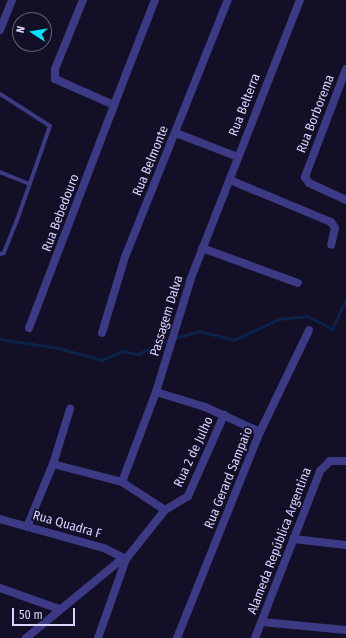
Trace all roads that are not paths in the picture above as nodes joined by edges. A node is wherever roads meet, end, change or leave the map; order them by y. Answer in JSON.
{"nodes":[{"id":1,"x":12,"y":0,"type":"edge"},
{"id":2,"x":83,"y":0,"type":"edge"},
{"id":3,"x":155,"y":0,"type":"edge"},
{"id":4,"x":228,"y":0,"type":"edge"},
{"id":5,"x":300,"y":0,"type":"edge"},
{"id":6,"x":0,"y":30,"type":"edge"},
{"id":7,"x":346,"y":69,"type":"edge"},
{"id":8,"x":0,"y":94,"type":"edge"},
{"id":9,"x":114,"y":105,"type":"junction"},
{"id":10,"x":176,"y":133,"type":"junction"},
{"id":11,"x":238,"y":157,"type":"junction"},
{"id":12,"x":0,"y":172,"type":"edge"},
{"id":13,"x":230,"y":180,"type":"junction"},
{"id":14,"x":30,"y":184,"type":"junction"},
{"id":15,"x":346,"y":200,"type":"edge"},
{"id":16,"x":331,"y":245,"type":"dead end"},
{"id":17,"x":202,"y":248,"type":"junction"},
{"id":18,"x":0,"y":254,"type":"edge"},
{"id":19,"x":298,"y":283,"type":"dead end"},
{"id":20,"x":29,"y":328,"type":"dead end"},
{"id":21,"x":309,"y":330,"type":"dead end"},
{"id":22,"x":102,"y":333,"type":"dead end"},
{"id":23,"x":156,"y":392,"type":"junction"},
{"id":24,"x":70,"y":409,"type":"dead end"},
{"id":25,"x":224,"y":415,"type":"junction"},
{"id":26,"x":260,"y":432,"type":"junction"},
{"id":27,"x":346,"y":462,"type":"edge"},
{"id":28,"x":53,"y":464,"type":"junction"},
{"id":29,"x":122,"y":482,"type":"junction"},
{"id":30,"x":165,"y":510,"type":"junction"},
{"id":31,"x":0,"y":519,"type":"edge"},
{"id":32,"x":27,"y":527,"type":"junction"},
{"id":33,"x":293,"y":539,"type":"junction"},
{"id":34,"x":346,"y":545,"type":"edge"},
{"id":35,"x":124,"y":558,"type":"junction"},
{"id":36,"x":0,"y":588,"type":"edge"},
{"id":37,"x":59,"y":610,"type":"junction"},
{"id":38,"x":262,"y":622,"type":"junction"},
{"id":39,"x":346,"y":630,"type":"edge"},
{"id":40,"x":26,"y":638,"type":"edge"},
{"id":41,"x":98,"y":638,"type":"edge"},
{"id":42,"x":177,"y":638,"type":"edge"},
{"id":43,"x":255,"y":638,"type":"edge"}],
"edges":[{"from":1,"to":6,"type":"street"},
{"from":2,"to":9,"type":"street"},
{"from":3,"to":9,"type":"street","name":"Rua Bebedouro"},
{"from":4,"to":10,"type":"street","name":"Rua Belmonte"},
{"from":5,"to":11,"type":"street","name":"Rua Belterra"},
{"from":7,"to":15,"type":"street","name":"Rua Borborema"},
{"from":8,"to":14,"type":"lane"},
{"from":9,"to":20,"type":"street","name":"Rua Bebedouro"},
{"from":10,"to":11,"type":"street","name":"Rua Belterra"},
{"from":10,"to":22,"type":"street","name":"Rua Belmonte"},
{"from":11,"to":13,"type":"street","name":"Passagem Dalva"},
{"from":12,"to":14,"type":"lane"},
{"from":13,"to":16,"type":"street"},
{"from":13,"to":17,"type":"street","name":"Passagem Dalva"},
{"from":14,"to":18,"type":"lane"},
{"from":17,"to":19,"type":"street"},
{"from":17,"to":23,"type":"street","name":"Passagem Dalva"},
{"from":21,"to":26,"type":"street","name":"Rua Gerard Sampaio"},
{"from":23,"to":25,"type":"street","name":"Rua 2 de Julho"},
{"from":23,"to":29,"type":"street","name":"Passagem Dalva"},
{"from":24,"to":28,"type":"street"},
{"from":25,"to":26,"type":"street","name":"Rua 2 de Julho"},
{"from":25,"to":30,"type":"street","name":"Rua 2 de Julho"},
{"from":26,"to":42,"type":"street","name":"Rua Gerard Sampaio"},
{"from":27,"to":33,"type":"street","name":"Alameda República Argentina"},
{"from":28,"to":29,"type":"street"},
{"from":28,"to":32,"type":"street"},
{"from":29,"to":30,"type":"street"},
{"from":30,"to":35,"type":"street"},
{"from":31,"to":32,"type":"street","name":"Rua Quadra F"},
{"from":32,"to":35,"type":"street","name":"Rua Quadra F"},
{"from":33,"to":34,"type":"street"},
{"from":33,"to":38,"type":"street","name":"Alameda República Argentina"},
{"from":35,"to":37,"type":"street"},
{"from":35,"to":41,"type":"street"},
{"from":36,"to":37,"type":"street"},
{"from":37,"to":40,"type":"street"},
{"from":38,"to":39,"type":"street"},
{"from":38,"to":43,"type":"street","name":"Alameda República Argentina"}]}
